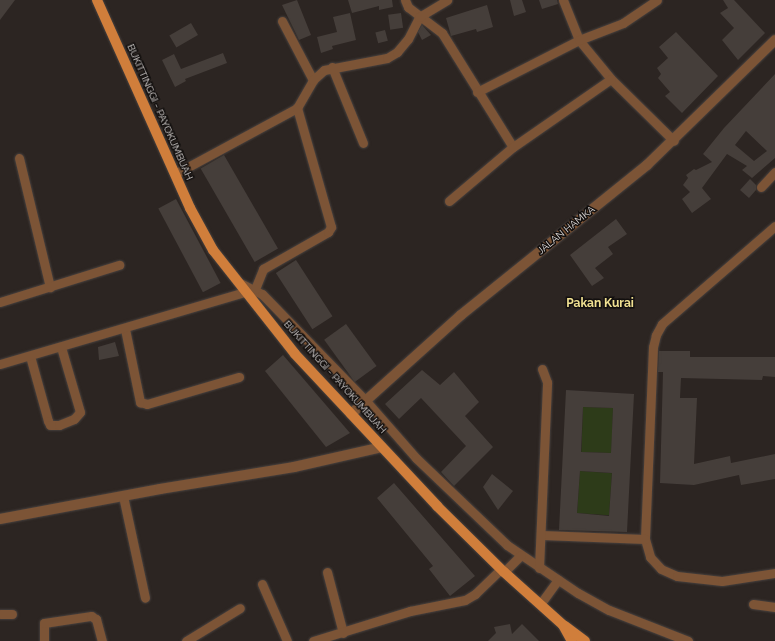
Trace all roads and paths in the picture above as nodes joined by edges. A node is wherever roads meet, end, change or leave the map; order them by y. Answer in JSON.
{"nodes":[{"id":1,"x":98,"y":0,"type":"edge"},
{"id":2,"x":405,"y":0,"type":"edge"},
{"id":3,"x":447,"y":0,"type":"edge"},
{"id":4,"x":563,"y":0,"type":"edge"},
{"id":5,"x":657,"y":0,"type":"edge"},
{"id":6,"x":419,"y":17,"type":"junction"},
{"id":7,"x":282,"y":21,"type":"dead end"},
{"id":8,"x":579,"y":40,"type":"junction"},
{"id":9,"x":773,"y":46,"type":"edge"},
{"id":10,"x":332,"y":67,"type":"junction"},
{"id":11,"x":611,"y":79,"type":"junction"},
{"id":12,"x":314,"y":80,"type":"junction"},
{"id":13,"x":477,"y":92,"type":"junction"},
{"id":14,"x":297,"y":108,"type":"junction"},
{"id":15,"x":674,"y":141,"type":"junction"},
{"id":16,"x":363,"y":143,"type":"dead end"},
{"id":17,"x":513,"y":147,"type":"junction"},
{"id":18,"x":19,"y":158,"type":"dead end"},
{"id":19,"x":775,"y":172,"type":"edge"},
{"id":20,"x":175,"y":174,"type":"junction"},
{"id":21,"x":761,"y":187,"type":"dead end"},
{"id":22,"x":449,"y":201,"type":"dead end"},
{"id":23,"x":775,"y":226,"type":"edge"},
{"id":24,"x":119,"y":265,"type":"dead end"},
{"id":25,"x":50,"y":286,"type":"junction"},
{"id":26,"x":250,"y":291,"type":"junction"},
{"id":27,"x":0,"y":302,"type":"edge"},
{"id":28,"x":125,"y":328,"type":"junction"},
{"id":29,"x":61,"y":347,"type":"junction"},
{"id":30,"x":30,"y":356,"type":"junction"},
{"id":31,"x":0,"y":364,"type":"edge"},
{"id":32,"x":542,"y":369,"type":"dead end"},
{"id":33,"x":239,"y":377,"type":"dead end"},
{"id":34,"x":366,"y":401,"type":"junction"},
{"id":35,"x":351,"y":414,"type":"junction"},
{"id":36,"x":382,"y":447,"type":"junction"},
{"id":37,"x":123,"y":496,"type":"junction"},
{"id":38,"x":0,"y":519,"type":"edge"},
{"id":39,"x":542,"y":535,"type":"junction"},
{"id":40,"x":646,"y":539,"type":"junction"},
{"id":41,"x":521,"y":555,"type":"junction"},
{"id":42,"x":539,"y":568,"type":"junction"},
{"id":43,"x":502,"y":571,"type":"junction"},
{"id":44,"x":327,"y":572,"type":"dead end"},
{"id":45,"x":775,"y":573,"type":"edge"},
{"id":46,"x":558,"y":580,"type":"junction"},
{"id":47,"x":262,"y":584,"type":"dead end"},
{"id":48,"x":145,"y":598,"type":"dead end"},
{"id":49,"x":541,"y":603,"type":"junction"},
{"id":50,"x":753,"y":604,"type":"dead end"},
{"id":51,"x":775,"y":607,"type":"edge"},
{"id":52,"x":240,"y":608,"type":"dead end"},
{"id":53,"x":0,"y":614,"type":"edge"},
{"id":54,"x":12,"y":614,"type":"dead end"},
{"id":55,"x":563,"y":625,"type":"junction"},
{"id":56,"x":344,"y":633,"type":"junction"},
{"id":57,"x":44,"y":641,"type":"edge"},
{"id":58,"x":102,"y":641,"type":"edge"},
{"id":59,"x":186,"y":641,"type":"edge"},
{"id":60,"x":287,"y":641,"type":"edge"},
{"id":61,"x":313,"y":641,"type":"edge"},
{"id":62,"x":572,"y":641,"type":"edge"},
{"id":63,"x":585,"y":641,"type":"edge"},
{"id":64,"x":688,"y":641,"type":"edge"}],
"edges":[{"from":1,"to":20,"type":"main road","name":"BUKITTINGGI - PAYOKUMBUAH"},
{"from":2,"to":6,"type":"street"},
{"from":3,"to":6,"type":"street"},
{"from":4,"to":8,"type":"street"},
{"from":5,"to":8,"type":"street"},
{"from":6,"to":10,"type":"street"},
{"from":6,"to":13,"type":"street"},
{"from":7,"to":12,"type":"street"},
{"from":8,"to":11,"type":"street"},
{"from":8,"to":13,"type":"street"},
{"from":9,"to":15,"type":"street","name":"JALAN HAMKA"},
{"from":10,"to":12,"type":"street"},
{"from":10,"to":16,"type":"street"},
{"from":11,"to":15,"type":"street"},
{"from":11,"to":17,"type":"street"},
{"from":12,"to":14,"type":"street"},
{"from":13,"to":17,"type":"street"},
{"from":14,"to":20,"type":"street"},
{"from":14,"to":26,"type":"street"},
{"from":15,"to":34,"type":"street","name":"JALAN HAMKA"},
{"from":17,"to":22,"type":"street"},
{"from":18,"to":25,"type":"street"},
{"from":19,"to":21,"type":"street"},
{"from":20,"to":26,"type":"main road","name":"BUKITTINGGI - PAYOKUMBUAH"},
{"from":23,"to":40,"type":"street"},
{"from":24,"to":25,"type":"street"},
{"from":25,"to":27,"type":"street"},
{"from":26,"to":28,"type":"street"},
{"from":26,"to":34,"type":"street"},
{"from":26,"to":35,"type":"main road","name":"BUKITTINGGI - PAYOKUMBUAH"},
{"from":28,"to":29,"type":"street"},
{"from":28,"to":33,"type":"street"},
{"from":29,"to":30,"type":"street"},
{"from":29,"to":30,"type":"street"},
{"from":30,"to":31,"type":"street"},
{"from":32,"to":39,"type":"street"},
{"from":34,"to":35,"type":"street","name":"JALAN HAMKA"},
{"from":34,"to":41,"type":"street"},
{"from":35,"to":36,"type":"main road","name":"BUKITTINGGI - PAYOKUMBUAH"},
{"from":36,"to":37,"type":"street"},
{"from":36,"to":43,"type":"main road","name":"BUKITTINGGI - PAYOKUMBUAH"},
{"from":37,"to":38,"type":"street"},
{"from":37,"to":48,"type":"street"},
{"from":39,"to":40,"type":"street"},
{"from":39,"to":42,"type":"street"},
{"from":40,"to":45,"type":"street"},
{"from":41,"to":42,"type":"street"},
{"from":41,"to":43,"type":"street"},
{"from":42,"to":46,"type":"street"},
{"from":43,"to":49,"type":"main road","name":"BUKITTINGGI - PAYOKUMBUAH"},
{"from":43,"to":56,"type":"street"},
{"from":44,"to":56,"type":"street"},
{"from":46,"to":49,"type":"street"},
{"from":46,"to":64,"type":"street"},
{"from":47,"to":60,"type":"street"},
{"from":49,"to":55,"type":"main road","name":"BUKITTINGGI - PAYOKUMBUAH"},
{"from":50,"to":51,"type":"street"},
{"from":52,"to":59,"type":"street"},
{"from":53,"to":54,"type":"street"},
{"from":55,"to":62,"type":"main road","name":"BUKITTINGGI - PAYOKUMBUAH"},
{"from":55,"to":63,"type":"main road"},
{"from":56,"to":61,"type":"street"},
{"from":57,"to":58,"type":"street"}]}
